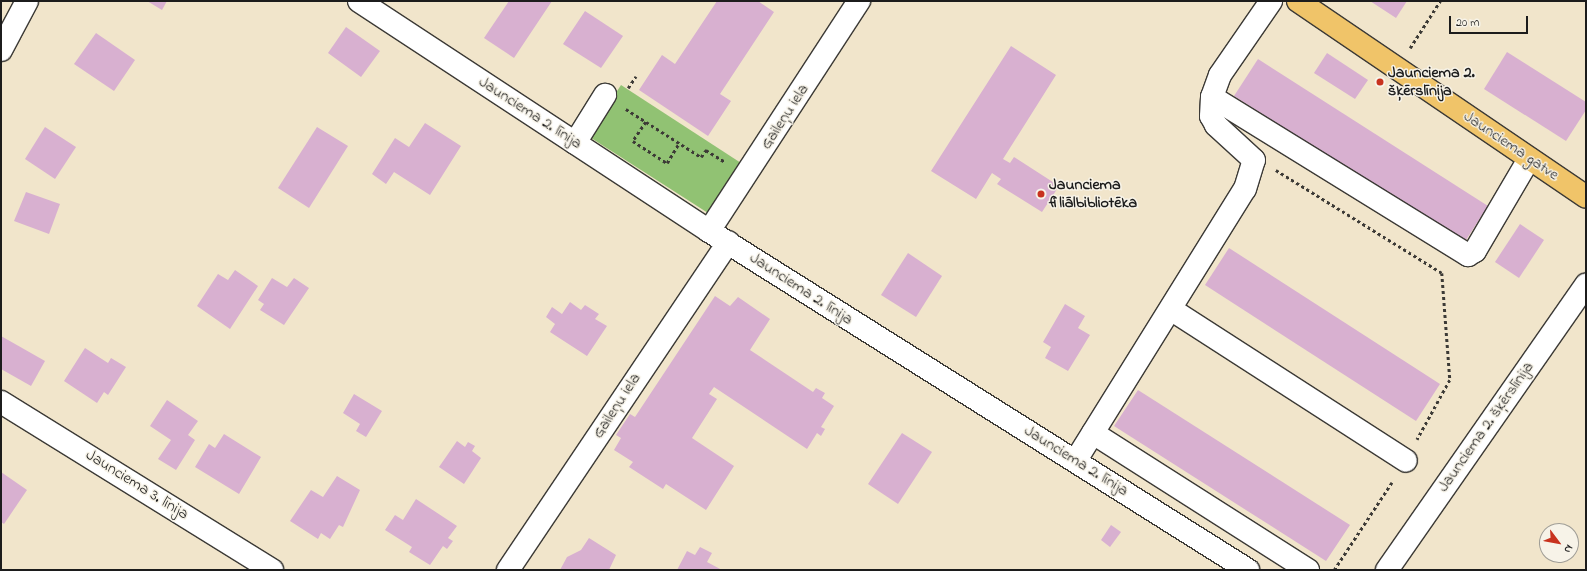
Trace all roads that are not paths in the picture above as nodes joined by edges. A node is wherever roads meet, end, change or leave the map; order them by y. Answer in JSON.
{"nodes":[{"id":1,"x":27,"y":1,"type":"edge"},
{"id":2,"x":359,"y":1,"type":"edge"},
{"id":3,"x":859,"y":1,"type":"edge"},
{"id":4,"x":1271,"y":1,"type":"edge"},
{"id":5,"x":1298,"y":1,"type":"edge"},
{"id":6,"x":1,"y":50,"type":"edge"},
{"id":7,"x":605,"y":95,"type":"road end"},
{"id":8,"x":1212,"y":97,"type":"junction"},
{"id":9,"x":575,"y":143,"type":"junction"},
{"id":10,"x":1529,"y":158,"type":"junction"},
{"id":11,"x":1586,"y":197,"type":"edge"},
{"id":12,"x":709,"y":231,"type":"junction"},
{"id":13,"x":728,"y":242,"type":"junction"},
{"id":14,"x":1586,"y":285,"type":"edge"},
{"id":15,"x":1172,"y":310,"type":"junction"},
{"id":16,"x":1,"y":402,"type":"edge"},
{"id":17,"x":1093,"y":433,"type":"junction"},
{"id":18,"x":1076,"y":460,"type":"junction"},
{"id":19,"x":1406,"y":461,"type":"road end"},
{"id":20,"x":272,"y":570,"type":"edge"},
{"id":21,"x":508,"y":570,"type":"edge"},
{"id":22,"x":1248,"y":570,"type":"edge"},
{"id":23,"x":1308,"y":570,"type":"edge"},
{"id":24,"x":1387,"y":570,"type":"edge"}],
"edges":[{"from":1,"to":6,"type":"street"},
{"from":2,"to":9,"type":"street","name":"Jaunciema 2. līnija"},
{"from":3,"to":12,"type":"street","name":"Gaileņu iela"},
{"from":4,"to":8,"type":"street"},
{"from":5,"to":10,"type":"main road","name":"Jaunciema gatve"},
{"from":7,"to":9,"type":"street"},
{"from":8,"to":10,"type":"street"},
{"from":8,"to":15,"type":"street"},
{"from":9,"to":12,"type":"street","name":"Jaunciema 2. līnija"},
{"from":10,"to":11,"type":"main road","name":"Jaunciema gatve"},
{"from":12,"to":13,"type":"street","name":"Jaunciema 2. līnija"},
{"from":13,"to":18,"type":"street","name":"Jaunciema 2. līnija"},
{"from":13,"to":21,"type":"street","name":"Gaileņu iela"},
{"from":14,"to":24,"type":"street","name":"Jaunciema 2. šķērslīnija"},
{"from":15,"to":17,"type":"street"},
{"from":15,"to":19,"type":"street"},
{"from":16,"to":20,"type":"street","name":"Jaunciema 3. līnija"},
{"from":17,"to":18,"type":"street"},
{"from":17,"to":23,"type":"street"},
{"from":18,"to":22,"type":"street","name":"Jaunciema 2. līnija"}]}
